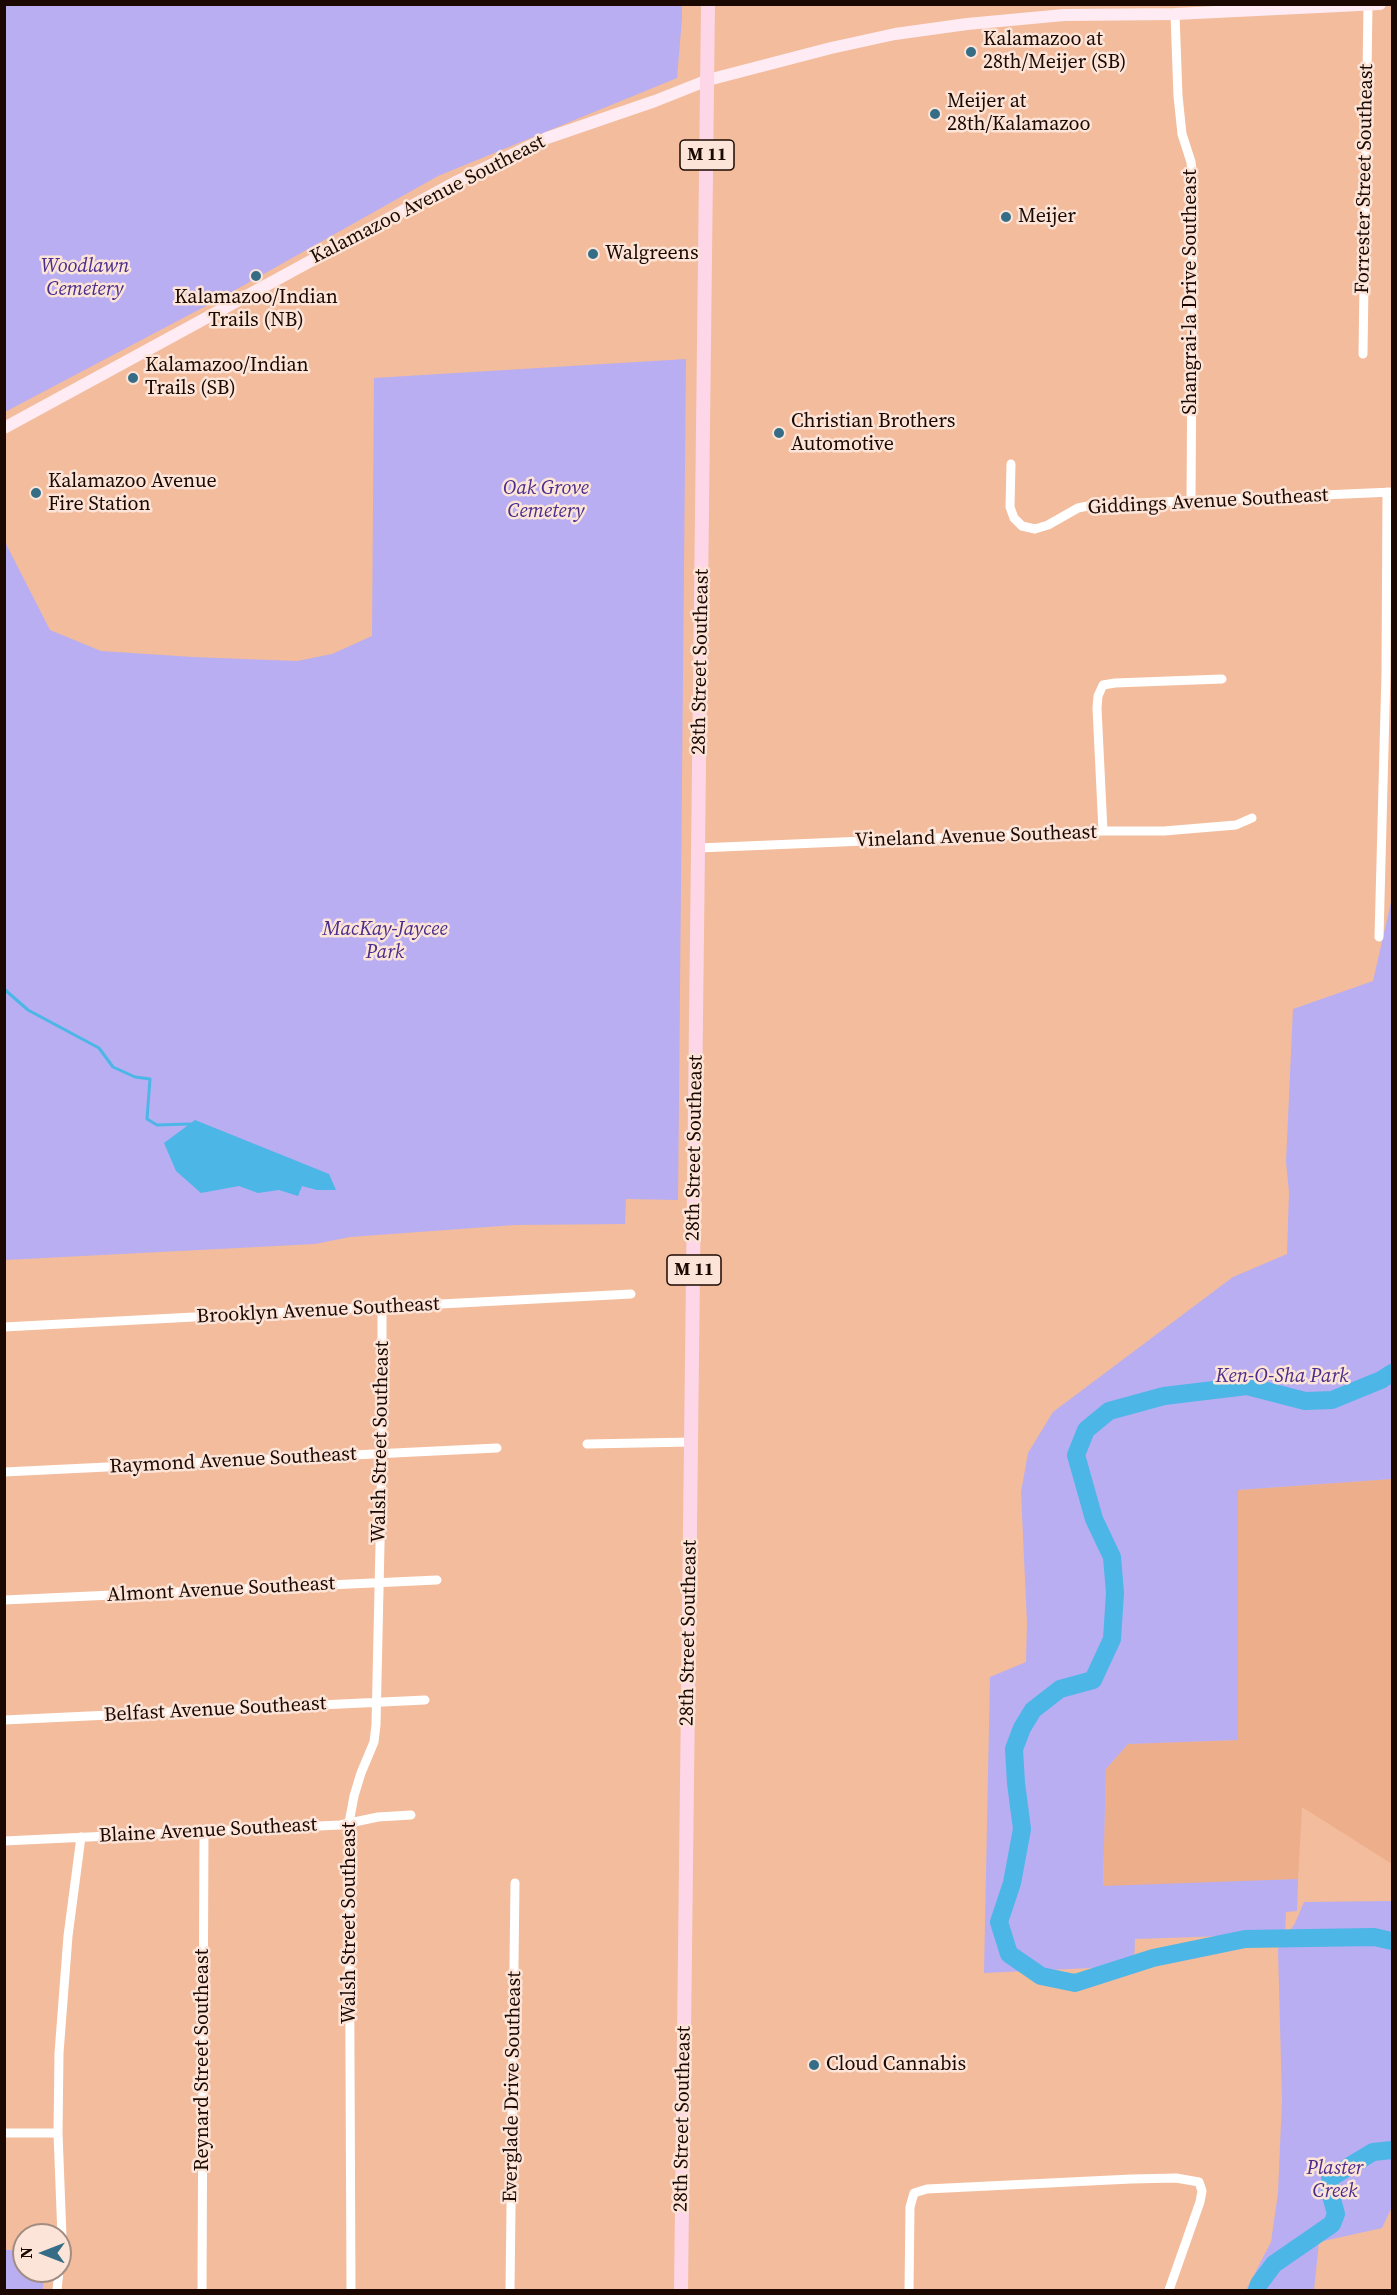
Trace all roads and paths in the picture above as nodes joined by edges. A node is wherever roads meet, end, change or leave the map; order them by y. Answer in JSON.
{"nodes":[{"id":1,"x":708,"y":4,"type":"edge"},
{"id":2,"x":1380,"y":4,"type":"edge"},
{"id":3,"x":1368,"y":5,"type":"edge"},
{"id":4,"x":1236,"y":8,"type":"edge"},
{"id":5,"x":1175,"y":14,"type":"junction"},
{"id":6,"x":708,"y":80,"type":"junction"},
{"id":7,"x":1363,"y":354,"type":"dead end"},
{"id":8,"x":4,"y":429,"type":"edge"},
{"id":9,"x":1011,"y":464,"type":"dead end"},
{"id":10,"x":1389,"y":492,"type":"edge"},
{"id":11,"x":1191,"y":501,"type":"junction"},
{"id":12,"x":1389,"y":673,"type":"edge"},
{"id":13,"x":1222,"y":679,"type":"dead end"},
{"id":14,"x":1388,"y":817,"type":"edge"},
{"id":15,"x":1252,"y":818,"type":"dead end"},
{"id":16,"x":1103,"y":831,"type":"junction"},
{"id":17,"x":698,"y":848,"type":"junction"},
{"id":18,"x":1379,"y":937,"type":"dead end"},
{"id":19,"x":631,"y":1294,"type":"dead end"},
{"id":20,"x":382,"y":1308,"type":"junction"},
{"id":21,"x":4,"y":1327,"type":"edge"},
{"id":22,"x":692,"y":1442,"type":"junction"},
{"id":23,"x":587,"y":1444,"type":"dead end"},
{"id":24,"x":497,"y":1448,"type":"dead end"},
{"id":25,"x":382,"y":1454,"type":"junction"},
{"id":26,"x":4,"y":1472,"type":"edge"},
{"id":27,"x":437,"y":1580,"type":"dead end"},
{"id":28,"x":379,"y":1582,"type":"junction"},
{"id":29,"x":4,"y":1600,"type":"edge"},
{"id":30,"x":425,"y":1700,"type":"dead end"},
{"id":31,"x":377,"y":1702,"type":"junction"},
{"id":32,"x":4,"y":1720,"type":"edge"},
{"id":33,"x":411,"y":1815,"type":"dead end"},
{"id":34,"x":349,"y":1822,"type":"junction"},
{"id":35,"x":204,"y":1830,"type":"junction"},
{"id":36,"x":81,"y":1837,"type":"junction"},
{"id":37,"x":4,"y":1841,"type":"edge"},
{"id":38,"x":516,"y":1883,"type":"dead end"},
{"id":39,"x":4,"y":2133,"type":"edge"},
{"id":40,"x":58,"y":2133,"type":"junction"},
{"id":41,"x":61,"y":2223,"type":"edge"},
{"id":42,"x":202,"y":2290,"type":"edge"},
{"id":43,"x":351,"y":2290,"type":"edge"},
{"id":44,"x":510,"y":2290,"type":"edge"},
{"id":45,"x":681,"y":2290,"type":"edge"},
{"id":46,"x":909,"y":2290,"type":"edge"},
{"id":47,"x":1169,"y":2290,"type":"edge"}],
"edges":[{"from":1,"to":6,"type":"main road","name":"28th Street Southeast","number":"M 11"},
{"from":2,"to":3,"type":"main road","name":"Kalamazoo Avenue Southeast"},
{"from":3,"to":4,"type":"main road","name":"Kalamazoo Avenue Southeast"},
{"from":3,"to":7,"type":"street","name":"Forrester Street Southeast"},
{"from":4,"to":5,"type":"main road","name":"Kalamazoo Avenue Southeast"},
{"from":5,"to":6,"type":"main road","name":"Kalamazoo Avenue Southeast"},
{"from":5,"to":11,"type":"street","name":"Shangrai-la Drive Southeast"},
{"from":6,"to":8,"type":"main road","name":"Kalamazoo Avenue Southeast"},
{"from":6,"to":17,"type":"main road","name":"28th Street Southeast","number":"M 11"},
{"from":9,"to":11,"type":"street","name":"Giddings Avenue Southeast"},
{"from":10,"to":11,"type":"street","name":"Giddings Avenue Southeast"},
{"from":10,"to":12,"type":"street"},
{"from":12,"to":14,"type":"street"},
{"from":13,"to":16,"type":"street"},
{"from":14,"to":18,"type":"street"},
{"from":15,"to":16,"type":"street","name":"Vineland Avenue Southeast"},
{"from":16,"to":17,"type":"street","name":"Vineland Avenue Southeast"},
{"from":17,"to":22,"type":"main road","name":"28th Street Southeast","number":"M 11"},
{"from":19,"to":20,"type":"street","name":"Brooklyn Avenue Southeast"},
{"from":20,"to":21,"type":"street","name":"Brooklyn Avenue Southeast"},
{"from":20,"to":25,"type":"street","name":"Walsh Street Southeast"},
{"from":22,"to":23,"type":"street"},
{"from":22,"to":45,"type":"main road","name":"28th Street Southeast","number":"M 11"},
{"from":24,"to":25,"type":"street","name":"Raymond Avenue Southeast"},
{"from":25,"to":26,"type":"street","name":"Raymond Avenue Southeast"},
{"from":25,"to":28,"type":"street","name":"Walsh Street Southeast"},
{"from":27,"to":28,"type":"street","name":"Almont Avenue Southeast"},
{"from":28,"to":29,"type":"street","name":"Almont Avenue Southeast"},
{"from":28,"to":31,"type":"street","name":"Walsh Street Southeast"},
{"from":30,"to":31,"type":"street","name":"Belfast Avenue Southeast"},
{"from":31,"to":32,"type":"street","name":"Belfast Avenue Southeast"},
{"from":31,"to":34,"type":"street","name":"Walsh Street Southeast"},
{"from":33,"to":34,"type":"street","name":"Blaine Avenue Southeast"},
{"from":34,"to":35,"type":"street","name":"Blaine Avenue Southeast"},
{"from":34,"to":43,"type":"street","name":"Walsh Street Southeast"},
{"from":35,"to":36,"type":"street","name":"Blaine Avenue Southeast"},
{"from":35,"to":42,"type":"street","name":"Reynard Street Southeast"},
{"from":36,"to":37,"type":"street","name":"Blaine Avenue Southeast"},
{"from":36,"to":40,"type":"street"},
{"from":38,"to":44,"type":"street","name":"Everglade Drive Southeast"},
{"from":39,"to":40,"type":"street"},
{"from":40,"to":41,"type":"street"},
{"from":46,"to":47,"type":"street"}]}
